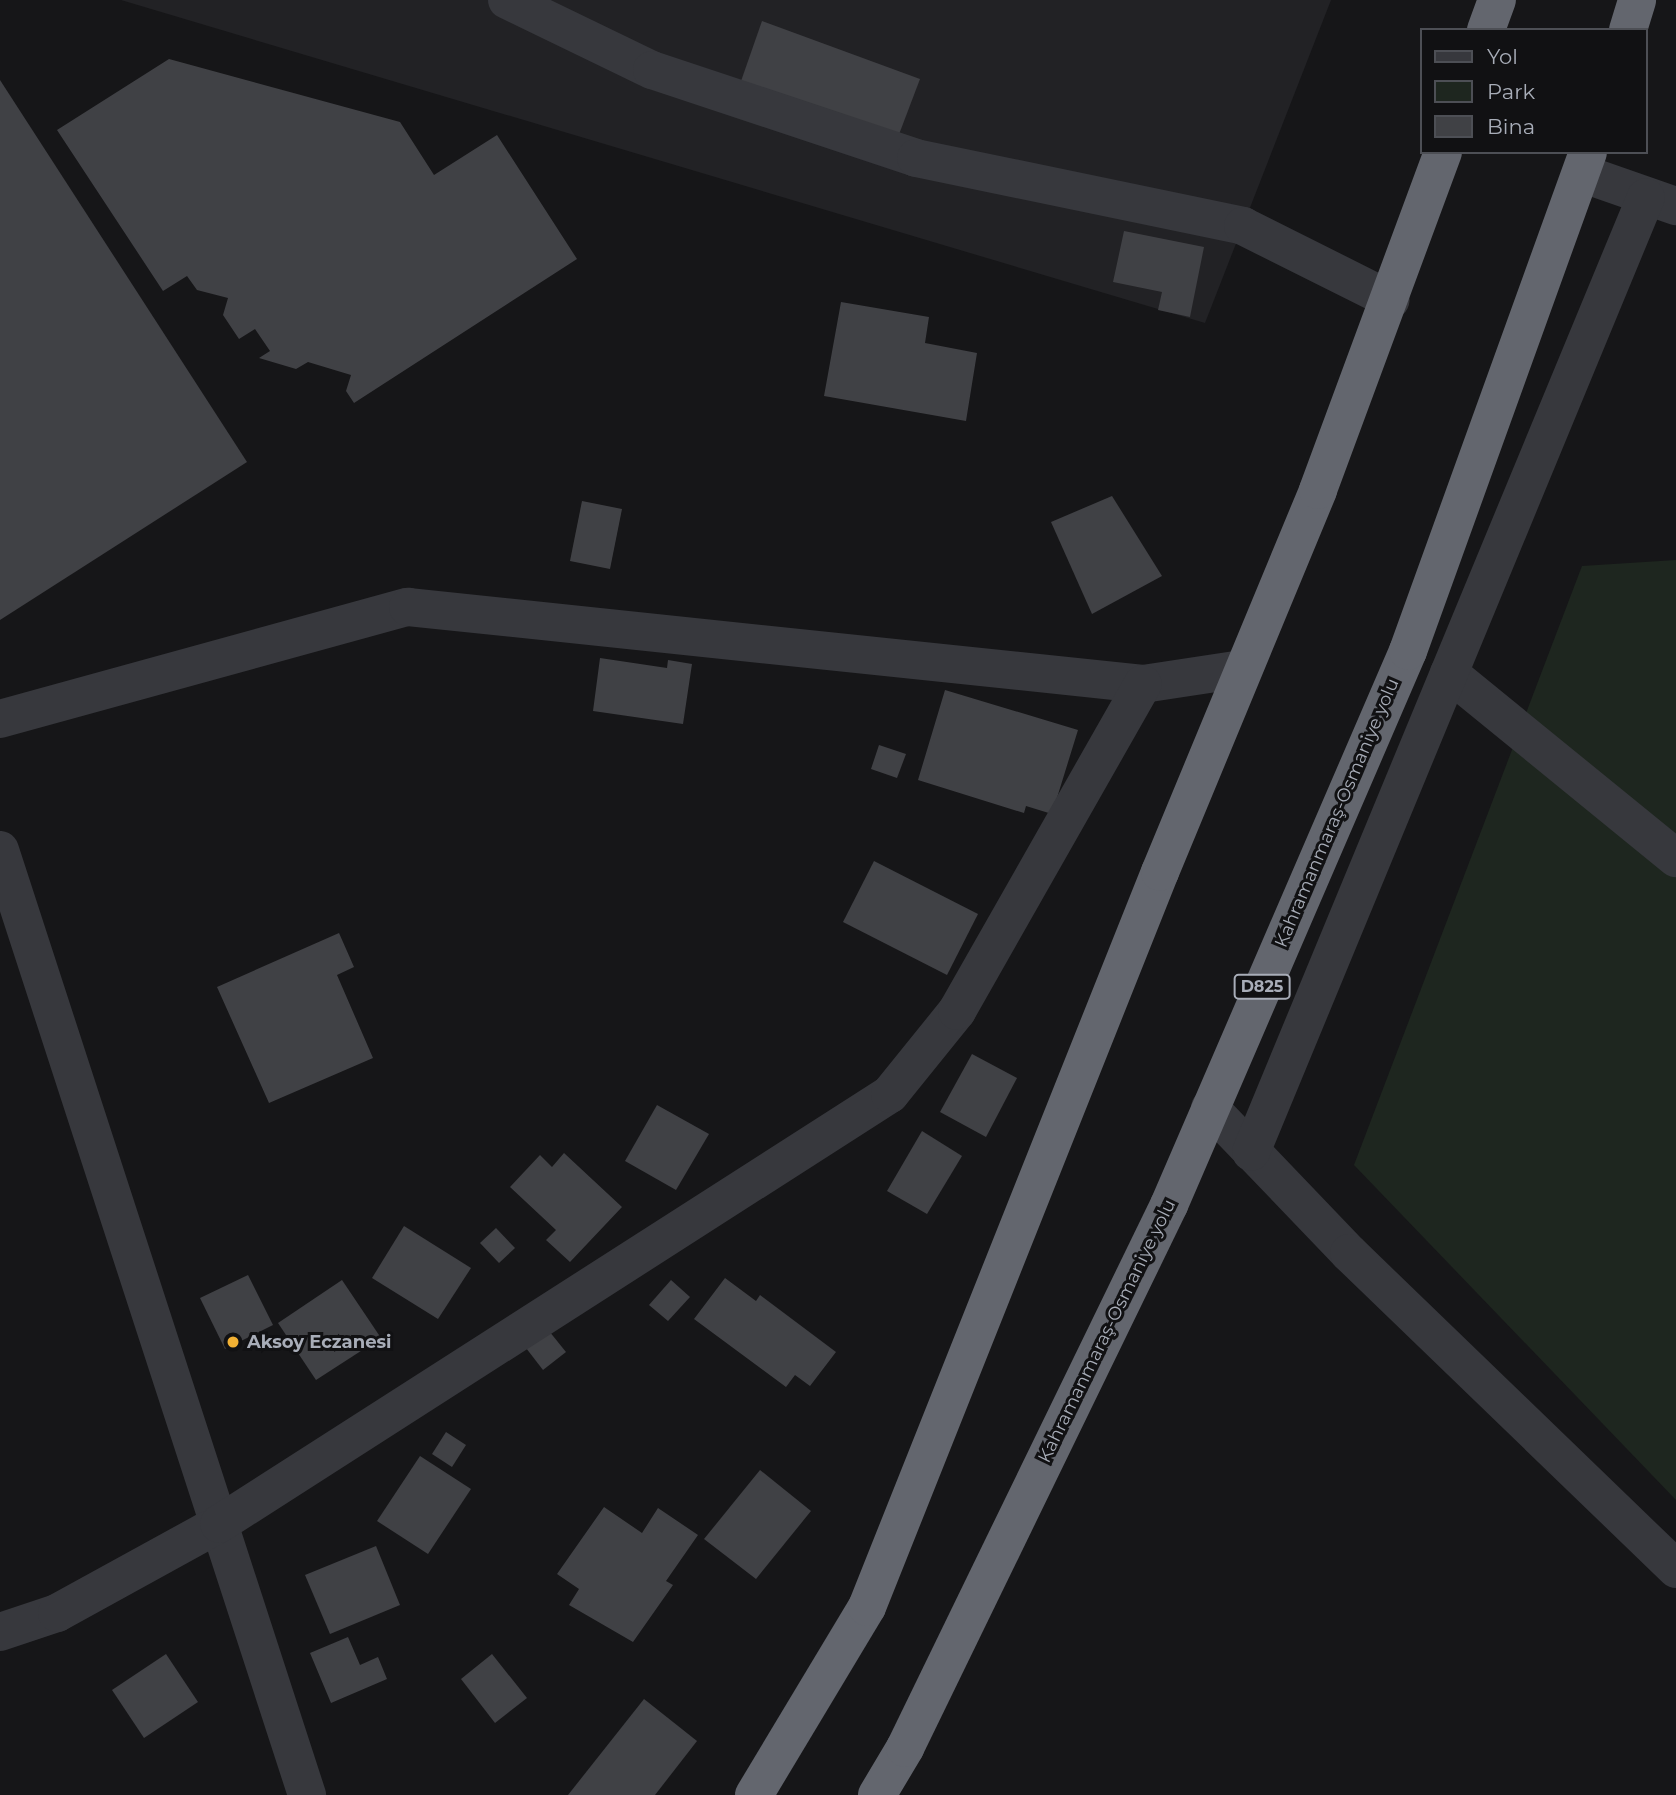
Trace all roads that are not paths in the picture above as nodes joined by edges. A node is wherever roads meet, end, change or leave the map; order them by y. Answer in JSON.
{"nodes":[{"id":1,"x":507,"y":0,"type":"edge"},
{"id":2,"x":1497,"y":0,"type":"edge"},
{"id":3,"x":1637,"y":0,"type":"edge"},
{"id":4,"x":1487,"y":28,"type":"edge"},
{"id":5,"x":1629,"y":28,"type":"edge"},
{"id":6,"x":1442,"y":154,"type":"edge"},
{"id":7,"x":1584,"y":163,"type":"edge"},
{"id":8,"x":1661,"y":201,"type":"edge"},
{"id":9,"x":1391,"y":300,"type":"junction"},
{"id":10,"x":1242,"y":669,"type":"junction"},
{"id":11,"x":1449,"y":673,"type":"junction"},
{"id":12,"x":1143,"y":684,"type":"junction"},
{"id":13,"x":0,"y":719,"type":"edge"},
{"id":14,"x":1676,"y":858,"type":"edge"},
{"id":15,"x":1,"y":860,"type":"edge"},
{"id":16,"x":1210,"y":1108,"type":"junction"},
{"id":17,"x":1251,"y":1152,"type":"junction"},
{"id":18,"x":219,"y":1524,"type":"junction"},
{"id":19,"x":1676,"y":1569,"type":"edge"},
{"id":20,"x":0,"y":1632,"type":"edge"},
{"id":21,"x":307,"y":1795,"type":"edge"},
{"id":22,"x":754,"y":1795,"type":"edge"},
{"id":23,"x":877,"y":1795,"type":"edge"}],
"edges":[{"from":1,"to":9,"type":"street"},
{"from":2,"to":4,"type":"highway"},
{"from":3,"to":5,"type":"highway"},
{"from":6,"to":9,"type":"highway"},
{"from":7,"to":8,"type":"street"},
{"from":7,"to":16,"type":"highway","name":"Kahramanmaraş-Osmaniye yolu","number":"D825"},
{"from":8,"to":11,"type":"street"},
{"from":9,"to":10,"type":"highway"},
{"from":10,"to":12,"type":"street"},
{"from":10,"to":22,"type":"highway"},
{"from":11,"to":14,"type":"street"},
{"from":11,"to":17,"type":"street"},
{"from":12,"to":13,"type":"street"},
{"from":12,"to":18,"type":"street"},
{"from":15,"to":18,"type":"street"},
{"from":16,"to":17,"type":"street"},
{"from":16,"to":23,"type":"highway","name":"Kahramanmaraş-Osmaniye yolu","number":"D825"},
{"from":17,"to":19,"type":"street"},
{"from":18,"to":20,"type":"street"},
{"from":18,"to":21,"type":"street"}]}
